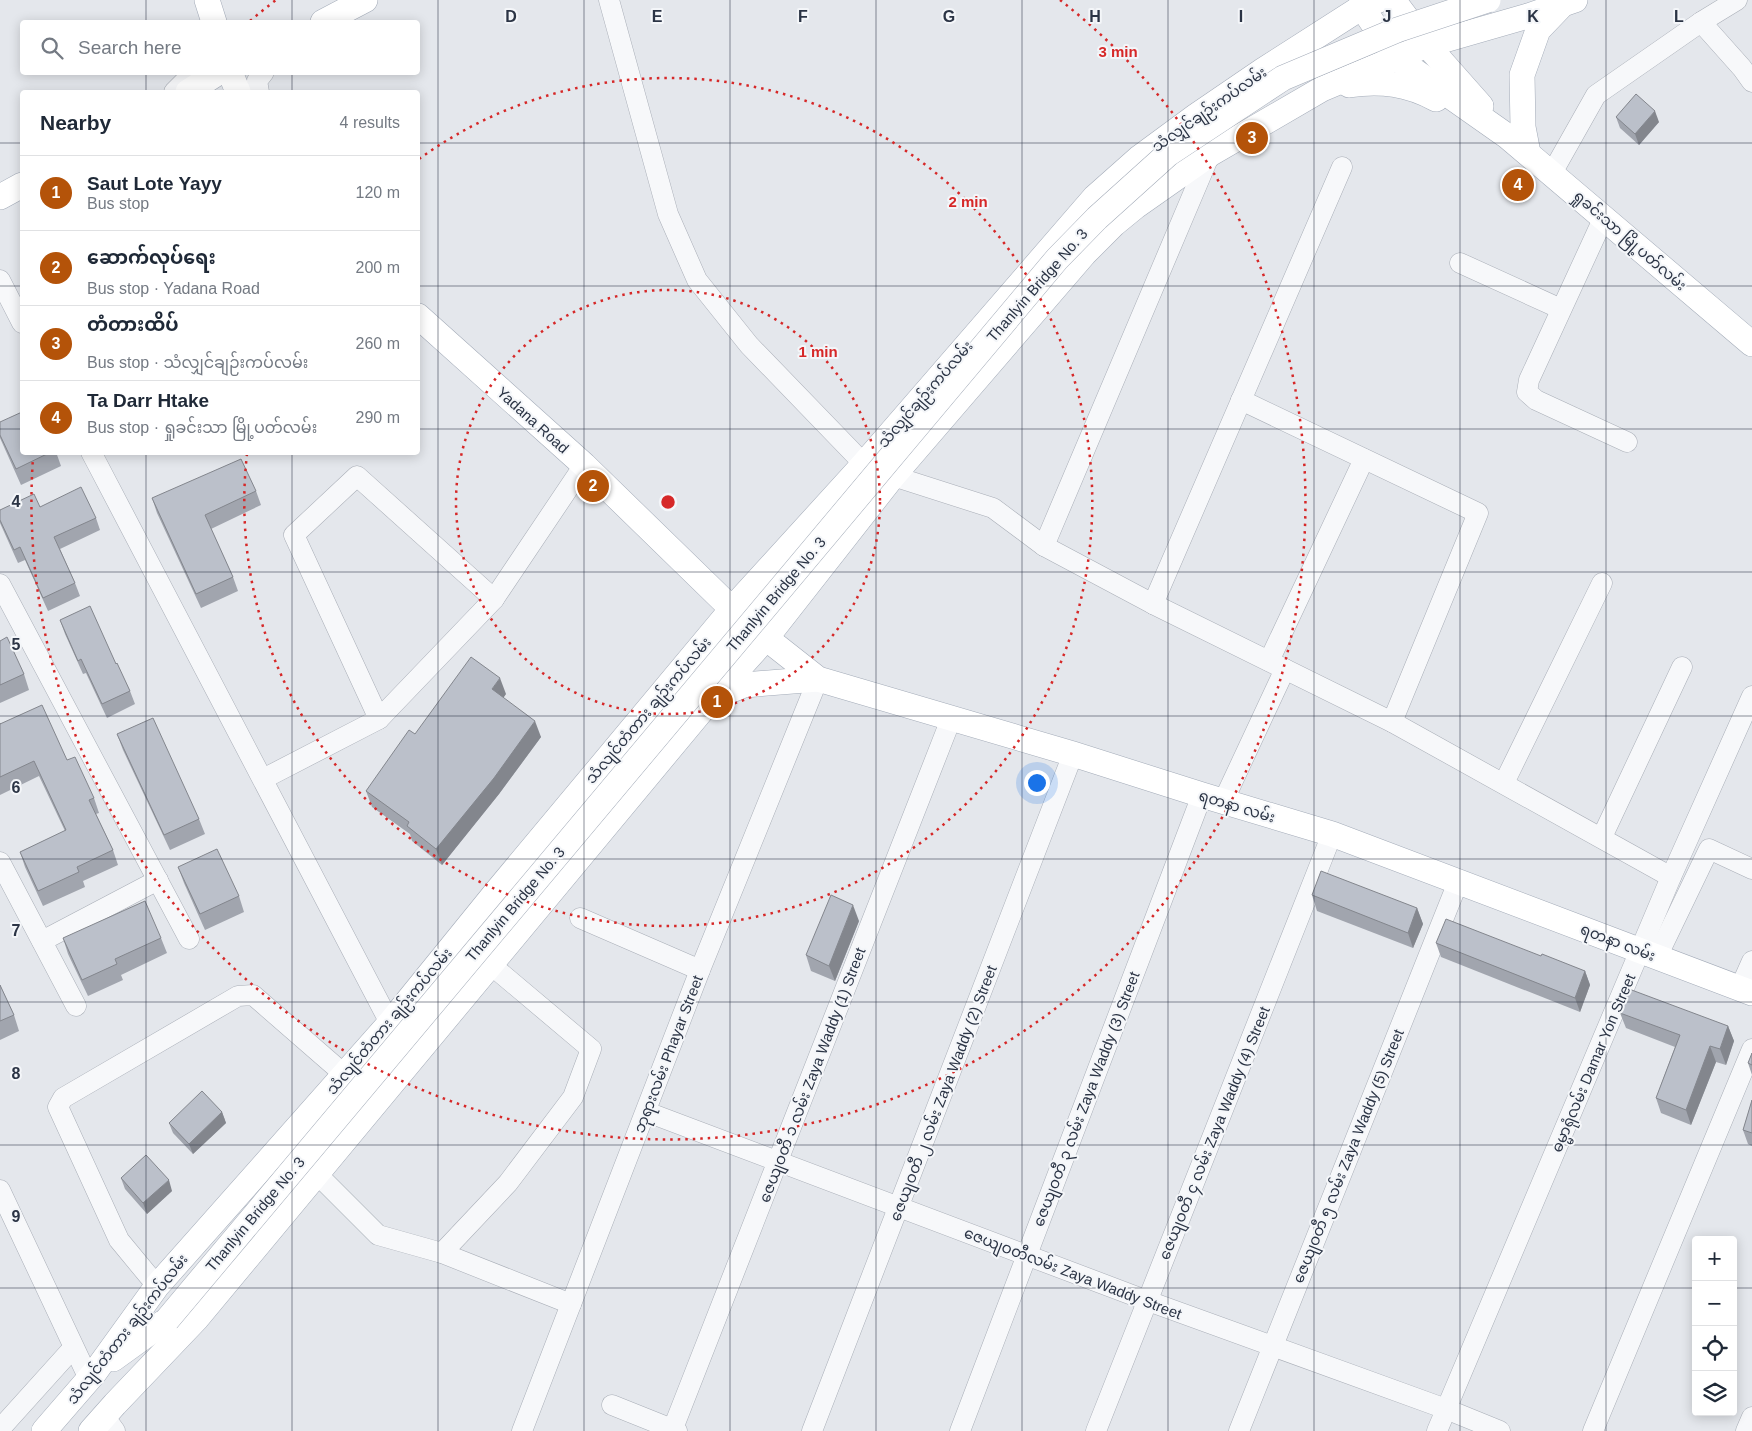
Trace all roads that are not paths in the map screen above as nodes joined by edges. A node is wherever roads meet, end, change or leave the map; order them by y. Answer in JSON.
{"nodes":[{"id":1,"x":199,"y":0,"type":"edge"},
{"id":2,"x":207,"y":0,"type":"edge"},
{"id":3,"x":365,"y":0,"type":"edge"},
{"id":4,"x":609,"y":0,"type":"edge"},
{"id":5,"x":1393,"y":0,"type":"edge"},
{"id":6,"x":1488,"y":0,"type":"edge"},
{"id":7,"x":1737,"y":0,"type":"edge"},
{"id":8,"x":1361,"y":2,"type":"edge"},
{"id":9,"x":1569,"y":3,"type":"edge"},
{"id":10,"x":202,"y":20,"type":"edge"},
{"id":11,"x":213,"y":20,"type":"edge"},
{"id":12,"x":328,"y":20,"type":"edge"},
{"id":13,"x":1701,"y":22,"type":"junction"},
{"id":14,"x":1427,"y":45,"type":"junction"},
{"id":15,"x":1396,"y":58,"type":"junction"},
{"id":16,"x":191,"y":75,"type":"edge"},
{"id":17,"x":214,"y":75,"type":"edge"},
{"id":18,"x":231,"y":75,"type":"edge"},
{"id":19,"x":262,"y":75,"type":"edge"},
{"id":20,"x":1752,"y":82,"type":"edge"},
{"id":21,"x":1322,"y":89,"type":"junction"},
{"id":22,"x":176,"y":90,"type":"edge"},
{"id":23,"x":191,"y":90,"type":"edge"},
{"id":24,"x":237,"y":90,"type":"edge"},
{"id":25,"x":259,"y":90,"type":"edge"},
{"id":26,"x":1508,"y":136,"type":"junction"},
{"id":27,"x":1210,"y":154,"type":"junction"},
{"id":28,"x":1528,"y":154,"type":"junction"},
{"id":29,"x":1342,"y":167,"type":"dead end"},
{"id":30,"x":1552,"y":173,"type":"junction"},
{"id":31,"x":20,"y":186,"type":"edge"},
{"id":32,"x":0,"y":197,"type":"edge"},
{"id":33,"x":1604,"y":217,"type":"junction"},
{"id":34,"x":1460,"y":264,"type":"dead end"},
{"id":35,"x":0,"y":280,"type":"edge"},
{"id":36,"x":1562,"y":309,"type":"junction"},
{"id":37,"x":420,"y":318,"type":"edge"},
{"id":38,"x":20,"y":319,"type":"edge"},
{"id":39,"x":1752,"y":344,"type":"edge"},
{"id":40,"x":1242,"y":400,"type":"junction"},
{"id":41,"x":1627,"y":442,"type":"dead end"},
{"id":42,"x":93,"y":455,"type":"edge"},
{"id":43,"x":1364,"y":458,"type":"junction"},
{"id":44,"x":864,"y":464,"type":"junction"},
{"id":45,"x":584,"y":465,"type":"junction"},
{"id":46,"x":893,"y":476,"type":"junction"},
{"id":47,"x":1044,"y":546,"type":"junction"},
{"id":48,"x":1602,"y":583,"type":"dead end"},
{"id":49,"x":0,"y":584,"type":"edge"},
{"id":50,"x":494,"y":599,"type":"junction"},
{"id":51,"x":1153,"y":604,"type":"junction"},
{"id":52,"x":732,"y":609,"type":"junction"},
{"id":53,"x":766,"y":638,"type":"junction"},
{"id":54,"x":1277,"y":665,"type":"junction"},
{"id":55,"x":1682,"y":667,"type":"dead end"},
{"id":56,"x":818,"y":679,"type":"junction"},
{"id":57,"x":1752,"y":696,"type":"edge"},
{"id":58,"x":712,"y":698,"type":"junction"},
{"id":59,"x":379,"y":719,"type":"junction"},
{"id":60,"x":951,"y":719,"type":"junction"},
{"id":61,"x":1392,"y":722,"type":"junction"},
{"id":62,"x":1073,"y":754,"type":"junction"},
{"id":63,"x":263,"y":780,"type":"junction"},
{"id":64,"x":1504,"y":783,"type":"junction"},
{"id":65,"x":1212,"y":799,"type":"junction"},
{"id":66,"x":1332,"y":834,"type":"junction"},
{"id":67,"x":1602,"y":837,"type":"junction"},
{"id":68,"x":0,"y":862,"type":"edge"},
{"id":69,"x":1752,"y":869,"type":"edge"},
{"id":70,"x":1671,"y":877,"type":"junction"},
{"id":71,"x":158,"y":880,"type":"junction"},
{"id":72,"x":1458,"y":882,"type":"junction"},
{"id":73,"x":497,"y":891,"type":"junction"},
{"id":74,"x":529,"y":918,"type":"junction"},
{"id":75,"x":580,"y":918,"type":"dead end"},
{"id":76,"x":189,"y":939,"type":"dead end"},
{"id":77,"x":42,"y":941,"type":"junction"},
{"id":78,"x":1649,"y":954,"type":"junction"},
{"id":79,"x":1752,"y":961,"type":"edge"},
{"id":80,"x":490,"y":964,"type":"junction"},
{"id":81,"x":700,"y":970,"type":"junction"},
{"id":82,"x":1746,"y":991,"type":"edge"},
{"id":83,"x":76,"y":1006,"type":"dead end"},
{"id":84,"x":390,"y":1023,"type":"junction"},
{"id":85,"x":1752,"y":1050,"type":"edge"},
{"id":86,"x":345,"y":1075,"type":"junction"},
{"id":87,"x":647,"y":1112,"type":"junction"},
{"id":88,"x":777,"y":1162,"type":"junction"},
{"id":89,"x":317,"y":1174,"type":"junction"},
{"id":90,"x":0,"y":1190,"type":"edge"},
{"id":91,"x":899,"y":1208,"type":"junction"},
{"id":92,"x":219,"y":1216,"type":"junction"},
{"id":93,"x":256,"y":1247,"type":"junction"},
{"id":94,"x":442,"y":1253,"type":"junction"},
{"id":95,"x":1027,"y":1255,"type":"junction"},
{"id":96,"x":157,"y":1286,"type":"junction"},
{"id":97,"x":1148,"y":1301,"type":"junction"},
{"id":98,"x":571,"y":1304,"type":"junction"},
{"id":99,"x":167,"y":1320,"type":"junction"},
{"id":100,"x":1272,"y":1346,"type":"junction"},
{"id":101,"x":73,"y":1348,"type":"junction"},
{"id":102,"x":92,"y":1376,"type":"junction"},
{"id":103,"x":612,"y":1405,"type":"dead end"},
{"id":104,"x":1446,"y":1409,"type":"junction"},
{"id":105,"x":1752,"y":1417,"type":"edge"},
{"id":106,"x":106,"y":1420,"type":"edge"},
{"id":107,"x":0,"y":1429,"type":"edge"},
{"id":108,"x":674,"y":1430,"type":"edge"},
{"id":109,"x":44,"y":1431,"type":"edge"},
{"id":110,"x":522,"y":1431,"type":"edge"},
{"id":111,"x":812,"y":1431,"type":"edge"},
{"id":112,"x":960,"y":1431,"type":"edge"},
{"id":113,"x":1096,"y":1431,"type":"edge"},
{"id":114,"x":1239,"y":1431,"type":"edge"},
{"id":115,"x":1437,"y":1431,"type":"edge"},
{"id":116,"x":1500,"y":1431,"type":"edge"},
{"id":117,"x":1593,"y":1431,"type":"edge"},
{"id":118,"x":1746,"y":1431,"type":"edge"}],
"edges":[{"from":1,"to":10,"type":"street"},
{"from":2,"to":11,"type":"main road"},
{"from":3,"to":12,"type":"main road"},
{"from":4,"to":44,"type":"street"},
{"from":5,"to":14,"type":"main road"},
{"from":6,"to":99,"type":"main road","name":"Thanlyin Bridge No. 3","bridge":true},
{"from":7,"to":13,"type":"street"},
{"from":8,"to":15,"type":"main road","name":"သံလျှင်ချဉ်းကပ်လမ်း"},
{"from":8,"to":44,"type":"main road","name":"သံလျှင်ချဉ်းကပ်လမ်း"},
{"from":9,"to":14,"type":"main road"},
{"from":9,"to":28,"type":"main road"},
{"from":13,"to":20,"type":"street"},
{"from":13,"to":30,"type":"street"},
{"from":14,"to":15,"type":"main road","name":"သံလျှင်ချဉ်းကပ်လမ်း"},
{"from":14,"to":26,"type":"main road","name":"ရှုခင်းသာ မြို့ပတ်လမ်း"},
{"from":15,"to":21,"type":"main road","name":"သံလျှင်ချဉ်းကပ်လမ်း"},
{"from":15,"to":26,"type":"main road","name":"ရှုခင်းသာ မြို့ပတ်လမ်း"},
{"from":16,"to":22,"type":"street"},
{"from":17,"to":23,"type":"main road"},
{"from":18,"to":24,"type":"main road"},
{"from":19,"to":25,"type":"street"},
{"from":21,"to":26,"type":"main road"},
{"from":21,"to":27,"type":"main road","name":"သံလျှင်ချဉ်းကပ်လမ်း"},
{"from":26,"to":28,"type":"main road","name":"ရှုခင်းသာ မြို့ပတ်လမ်း"},
{"from":27,"to":46,"type":"main road","name":"သံလျှင်ချဉ်းကပ်လမ်း"},
{"from":27,"to":47,"type":"street"},
{"from":28,"to":30,"type":"main road","name":"ရှုခင်းသာ မြို့ပတ်လမ်း"},
{"from":29,"to":40,"type":"street"},
{"from":30,"to":33,"type":"main road","name":"ရှုခင်းသာ မြို့ပတ်လမ်း"},
{"from":31,"to":32,"type":"main road"},
{"from":33,"to":36,"type":"street"},
{"from":33,"to":39,"type":"main road","name":"ရှုခင်းသာ မြို့ပတ်လမ်း"},
{"from":34,"to":36,"type":"street"},
{"from":35,"to":38,"type":"street"},
{"from":36,"to":41,"type":"street"},
{"from":37,"to":45,"type":"main road","name":"Yadana Road"},
{"from":40,"to":43,"type":"street"},
{"from":40,"to":51,"type":"street"},
{"from":42,"to":63,"type":"street"},
{"from":43,"to":54,"type":"street","name":"ဇေယျဝတီ ၃ လမ်း Zaya Waddy (3) Street"},
{"from":43,"to":61,"type":"street"},
{"from":44,"to":46,"type":"street"},
{"from":44,"to":52,"type":"main road","name":"သံလျှင်ချဉ်းကပ်လမ်း"},
{"from":45,"to":50,"type":"street"},
{"from":45,"to":52,"type":"main road","name":"Yadana Road"},
{"from":46,"to":47,"type":"street"},
{"from":46,"to":53,"type":"main road","name":"သံလျှင်ချဉ်းကပ်လမ်း"},
{"from":47,"to":51,"type":"street"},
{"from":48,"to":64,"type":"street"},
{"from":49,"to":71,"type":"street"},
{"from":50,"to":59,"type":"street"},
{"from":50,"to":59,"type":"street"},
{"from":51,"to":54,"type":"street"},
{"from":52,"to":53,"type":"main road","name":"ရတနာ လမ်း"},
{"from":52,"to":73,"type":"main road","name":"သံလျင်တံတား ချဉ်းကပ်လမ်း"},
{"from":53,"to":56,"type":"main road","name":"ရတနာ လမ်း"},
{"from":53,"to":58,"type":"main road"},
{"from":54,"to":61,"type":"street"},
{"from":54,"to":65,"type":"street","name":"ဇေယျဝတီ ၃ လမ်း Zaya Waddy (3) Street"},
{"from":55,"to":67,"type":"street"},
{"from":56,"to":58,"type":"main road"},
{"from":56,"to":60,"type":"main road","name":"ရတနာ လမ်း"},
{"from":56,"to":81,"type":"street","name":"ဘုရားလမ်း Phayar Street"},
{"from":57,"to":70,"type":"street","name":"ဓမ္မာရုံလမ်း Damar Yon Street"},
{"from":58,"to":74,"type":"main road"},
{"from":59,"to":63,"type":"street"},
{"from":60,"to":62,"type":"main road","name":"ရတနာ လမ်း"},
{"from":60,"to":88,"type":"street","name":"ဇေယျဝတီ ၁ လမ်း Zaya Waddy (1) Street"},
{"from":61,"to":64,"type":"street"},
{"from":62,"to":65,"type":"main road","name":"ရတနာ လမ်း"},
{"from":62,"to":91,"type":"street","name":"ဇေယျဝတီ ၂ လမ်း Zaya Waddy (2) Street"},
{"from":63,"to":84,"type":"street"},
{"from":64,"to":67,"type":"street"},
{"from":65,"to":66,"type":"main road","name":"ရတနာ လမ်း"},
{"from":65,"to":95,"type":"street","name":"ဇေယျဝတီ ၃ လမ်း Zaya Waddy (3) Street"},
{"from":66,"to":72,"type":"main road","name":"ရတနာ လမ်း"},
{"from":66,"to":97,"type":"street","name":"ဇေယျဝတီ ၄ လမ်း Zaya Waddy (4) Street"},
{"from":67,"to":70,"type":"street"},
{"from":68,"to":77,"type":"street"},
{"from":69,"to":78,"type":"street"},
{"from":70,"to":78,"type":"street","name":"ဓမ္မာရုံလမ်း Damar Yon Street"},
{"from":71,"to":76,"type":"street"},
{"from":71,"to":77,"type":"street"},
{"from":72,"to":78,"type":"main road","name":"ရတနာ လမ်း"},
{"from":72,"to":100,"type":"street","name":"ဇေယျဝတီ ၅ လမ်း Zaya Waddy (5) Street"},
{"from":73,"to":74,"type":"main road"},
{"from":73,"to":84,"type":"main road","name":"သံလျင်တံတား ချဉ်းကပ်လမ်း"},
{"from":74,"to":80,"type":"main road"},
{"from":75,"to":81,"type":"street"},
{"from":77,"to":83,"type":"street"},
{"from":78,"to":82,"type":"main road","name":"ရတနာ လမ်း"},
{"from":78,"to":104,"type":"street","name":"ဓမ္မာရုံလမ်း Damar Yon Street"},
{"from":79,"to":82,"type":"street"},
{"from":80,"to":89,"type":"main road"},
{"from":80,"to":94,"type":"street"},
{"from":81,"to":87,"type":"street","name":"ဘုရားလမ်း Phayar Street"},
{"from":84,"to":86,"type":"main road","name":"သံလျင်တံတား ချဉ်းကပ်လမ်း"},
{"from":85,"to":117,"type":"street"},
{"from":86,"to":92,"type":"main road","name":"သံလျင်တံတား ချဉ်းကပ်လမ်း"},
{"from":86,"to":96,"type":"street"},
{"from":87,"to":88,"type":"street","name":"ဇေယျဝတီလမ်း Zaya Waddy Street"},
{"from":87,"to":98,"type":"street","name":"ဘုရားလမ်း Phayar Street"},
{"from":88,"to":91,"type":"street","name":"ဇေယျဝတီလမ်း Zaya Waddy Street"},
{"from":88,"to":108,"type":"street","name":"ဇေယျဝတီ ၁ လမ်း Zaya Waddy (1) Street"},
{"from":89,"to":93,"type":"main road"},
{"from":89,"to":94,"type":"street"},
{"from":90,"to":101,"type":"street"},
{"from":91,"to":95,"type":"street","name":"ဇေယျဝတီလမ်း Zaya Waddy Street"},
{"from":91,"to":111,"type":"street","name":"ဇေယျဝတီ ၂ လမ်း Zaya Waddy (2) Street"},
{"from":92,"to":93,"type":"street"},
{"from":92,"to":96,"type":"main road","name":"သံလျင်တံတား ချဉ်းကပ်လမ်း"},
{"from":93,"to":106,"type":"main road"},
{"from":94,"to":98,"type":"street"},
{"from":95,"to":97,"type":"street","name":"ဇေယျဝတီလမ်း Zaya Waddy Street"},
{"from":95,"to":112,"type":"street","name":"ဇေယျဝတီ ၃ လမ်း Zaya Waddy (3) Street"},
{"from":96,"to":102,"type":"main road","name":"သံလျင်တံတား ချဉ်းကပ်လမ်း"},
{"from":97,"to":100,"type":"street","name":"ဇေယျဝတီလမ်း Zaya Waddy Street"},
{"from":97,"to":113,"type":"street","name":"ဇေယျဝတီ ၄ လမ်း Zaya Waddy (4) Street"},
{"from":98,"to":110,"type":"street","name":"ဘုရားလမ်း Phayar Street"},
{"from":99,"to":102,"type":"main road"},
{"from":99,"to":106,"type":"main road"},
{"from":100,"to":104,"type":"street","name":"ဇေယျဝတီလမ်း Zaya Waddy Street"},
{"from":100,"to":114,"type":"street","name":"ဇေယျဝတီ ၅ လမ်း Zaya Waddy (5) Street"},
{"from":101,"to":102,"type":"street"},
{"from":101,"to":107,"type":"street"},
{"from":102,"to":109,"type":"main road","name":"သံလျင်တံတား ချဉ်းကပ်လမ်း"},
{"from":103,"to":108,"type":"street"},
{"from":104,"to":115,"type":"street","name":"ဓမ္မာရုံလမ်း Damar Yon Street"},
{"from":104,"to":116,"type":"street","name":"ဇေယျဝတီလမ်း Zaya Waddy Street"},
{"from":105,"to":118,"type":"street"}]}
